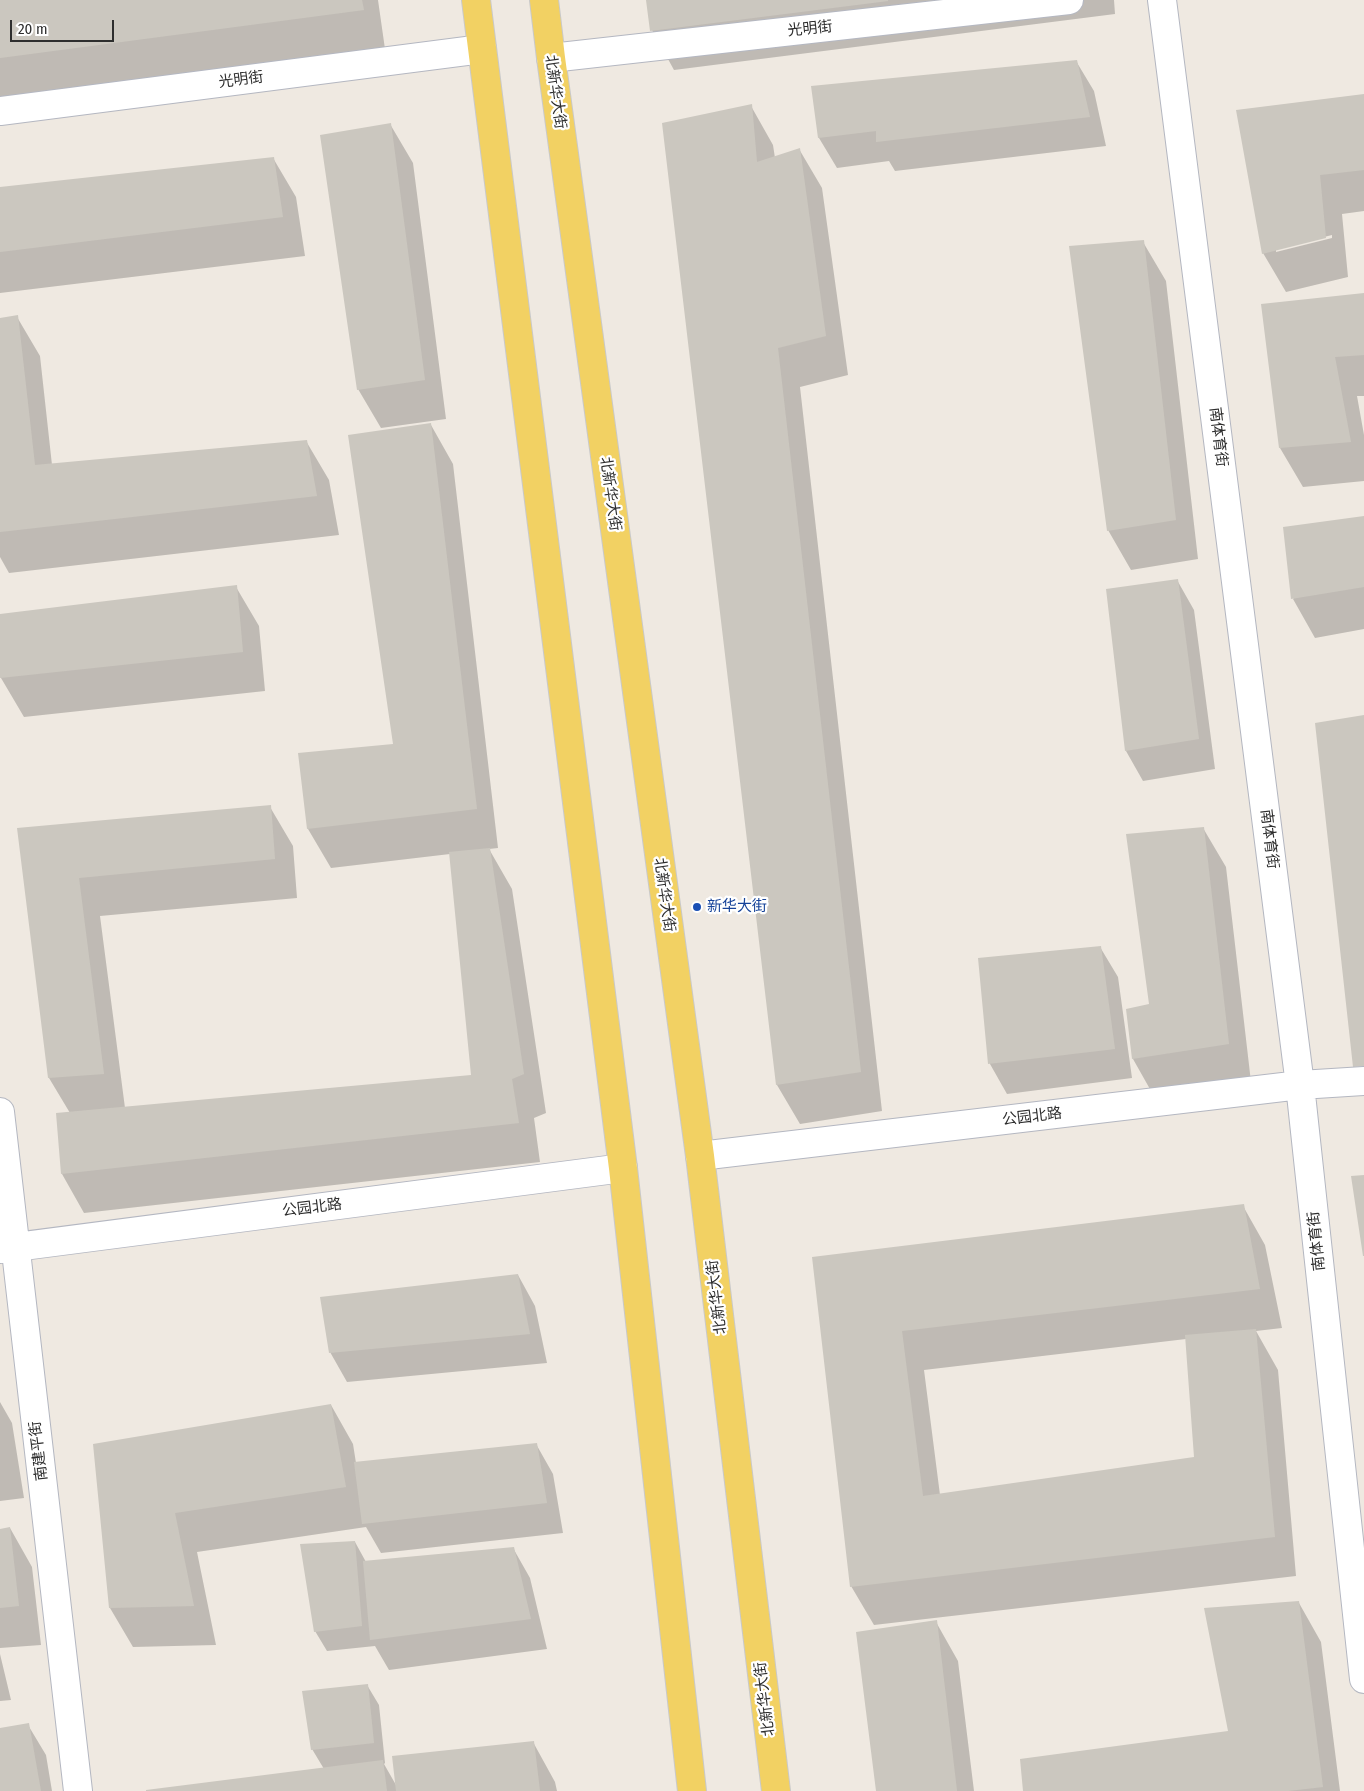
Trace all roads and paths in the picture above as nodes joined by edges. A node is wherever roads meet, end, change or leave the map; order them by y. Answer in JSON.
{"nodes":[{"id":1,"x":476,"y":0,"type":"edge"},
{"id":2,"x":544,"y":0,"type":"edge"},
{"id":3,"x":1069,"y":0,"type":"edge"},
{"id":4,"x":1162,"y":0,"type":"edge"},
{"id":5,"x":482,"y":49,"type":"junction"},
{"id":6,"x":551,"y":58,"type":"junction"},
{"id":7,"x":0,"y":111,"type":"edge"},
{"id":8,"x":1364,"y":1081,"type":"edge"},
{"id":9,"x":1300,"y":1085,"type":"junction"},
{"id":10,"x":0,"y":1112,"type":"edge"},
{"id":11,"x":700,"y":1156,"type":"junction"},
{"id":12,"x":623,"y":1168,"type":"junction"},
{"id":13,"x":8,"y":1248,"type":"edge"},
{"id":14,"x":1364,"y":1679,"type":"edge"},
{"id":15,"x":78,"y":1791,"type":"edge"},
{"id":16,"x":692,"y":1791,"type":"edge"},
{"id":17,"x":776,"y":1791,"type":"edge"}],
"edges":[{"from":1,"to":5,"type":"main road"},
{"from":2,"to":6,"type":"main road","name":"北新华大街"},
{"from":3,"to":6,"type":"street","name":"光明街"},
{"from":4,"to":9,"type":"street","name":"南体育街"},
{"from":5,"to":7,"type":"street","name":"光明街"},
{"from":5,"to":12,"type":"main road"},
{"from":6,"to":11,"type":"main road","name":"北新华大街"},
{"from":8,"to":9,"type":"street","name":"公园北路"},
{"from":9,"to":11,"type":"street","name":"公园北路"},
{"from":9,"to":14,"type":"street","name":"南体育街"},
{"from":10,"to":13,"type":"street","name":"南建平街"},
{"from":11,"to":17,"type":"main road","name":"北新华大街"},
{"from":12,"to":13,"type":"street","name":"公园北路"},
{"from":12,"to":16,"type":"main road"},
{"from":13,"to":15,"type":"street","name":"南建平街"}]}
